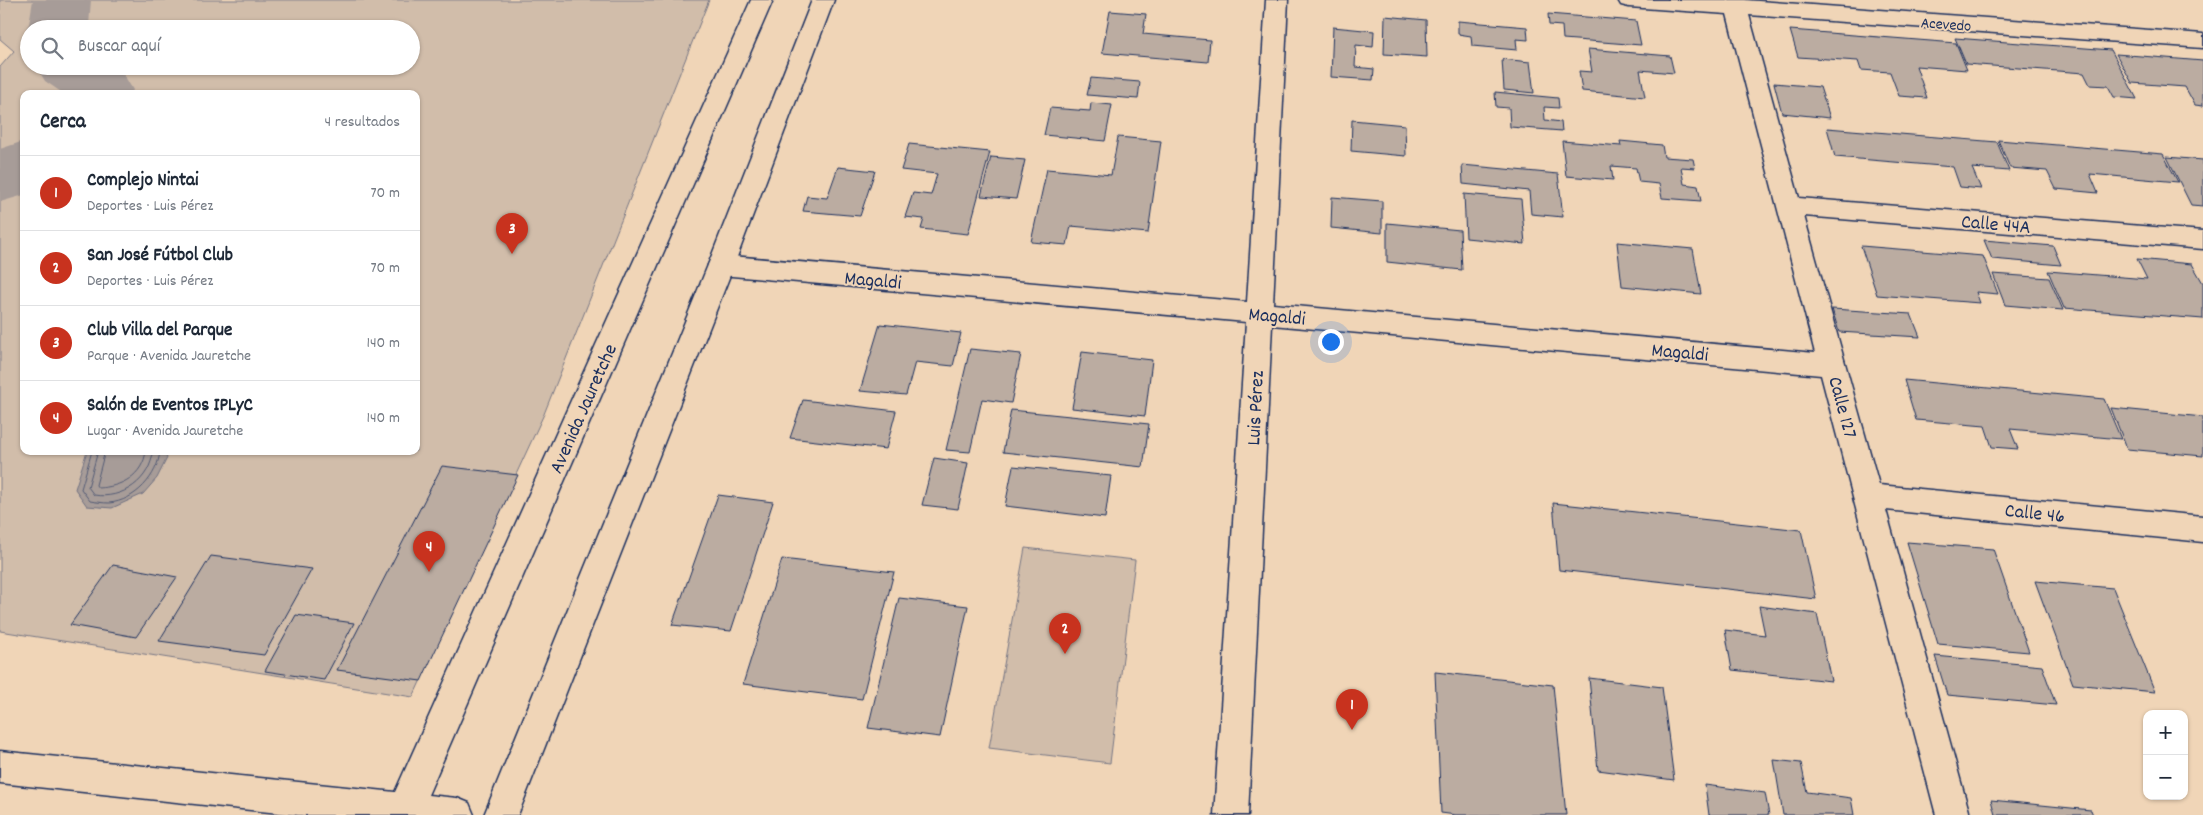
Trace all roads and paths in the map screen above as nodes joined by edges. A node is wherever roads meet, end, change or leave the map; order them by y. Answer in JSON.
{"nodes":[{"id":1,"x":762,"y":0,"type":"edge"},
{"id":2,"x":823,"y":0,"type":"edge"},
{"id":3,"x":1277,"y":0,"type":"edge"},
{"id":4,"x":1629,"y":0,"type":"edge"},
{"id":5,"x":1735,"y":4,"type":"edge"},
{"id":6,"x":2203,"y":41,"type":"edge"},
{"id":7,"x":1789,"y":206,"type":"junction"},
{"id":8,"x":2203,"y":240,"type":"edge"},
{"id":9,"x":721,"y":265,"type":"junction"},
{"id":10,"x":1259,"y":313,"type":"junction"},
{"id":11,"x":1832,"y":365,"type":"junction"},
{"id":12,"x":1867,"y":496,"type":"junction"},
{"id":13,"x":2203,"y":529,"type":"edge"},
{"id":14,"x":9,"y":768,"type":"edge"},
{"id":15,"x":403,"y":812,"type":"edge"},
{"id":16,"x":457,"y":815,"type":"edge"},
{"id":17,"x":501,"y":815,"type":"edge"},
{"id":18,"x":1231,"y":815,"type":"edge"},
{"id":19,"x":1953,"y":815,"type":"edge"}],
"edges":[{"from":1,"to":15,"type":"street","name":"Avenida Jauretche"},
{"from":2,"to":9,"type":"street"},
{"from":3,"to":10,"type":"street","name":"Luis Pérez"},
{"from":4,"to":5,"type":"street","name":"Acevedo"},
{"from":5,"to":6,"type":"street","name":"Acevedo"},
{"from":5,"to":7,"type":"street","name":"Calle 127"},
{"from":7,"to":8,"type":"street","name":"Calle 44A"},
{"from":7,"to":11,"type":"street","name":"Calle 127"},
{"from":9,"to":10,"type":"street","name":"Magaldi"},
{"from":9,"to":17,"type":"street"},
{"from":10,"to":11,"type":"street","name":"Magaldi"},
{"from":10,"to":18,"type":"street","name":"Luis Pérez"},
{"from":11,"to":12,"type":"street","name":"Calle 127"},
{"from":12,"to":13,"type":"street","name":"Calle 46"},
{"from":12,"to":19,"type":"street","name":"Calle 127"},
{"from":14,"to":15,"type":"street"},
{"from":15,"to":16,"type":"street"}]}
